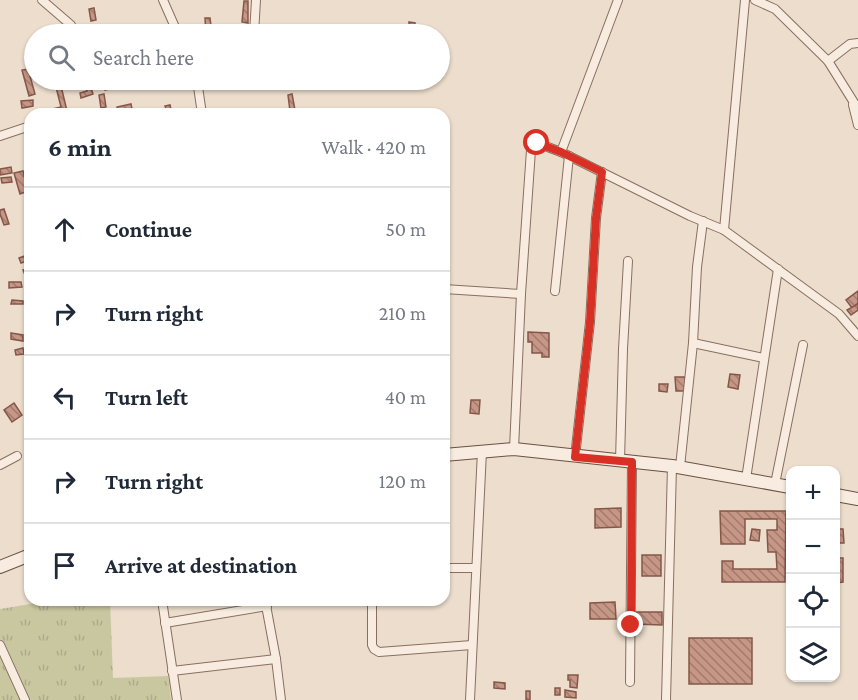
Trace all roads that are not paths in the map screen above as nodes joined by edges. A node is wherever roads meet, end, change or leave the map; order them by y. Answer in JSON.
{"nodes":[{"id":1,"x":42,"y":0,"type":"edge"},
{"id":2,"x":163,"y":0,"type":"edge"},
{"id":3,"x":256,"y":0,"type":"edge"},
{"id":4,"x":618,"y":0,"type":"edge"},
{"id":5,"x":745,"y":0,"type":"edge"},
{"id":6,"x":755,"y":0,"type":"edge"},
{"id":7,"x":70,"y":24,"type":"edge"},
{"id":8,"x":173,"y":24,"type":"edge"},
{"id":9,"x":255,"y":24,"type":"edge"},
{"id":10,"x":858,"y":43,"type":"edge"},
{"id":11,"x":828,"y":61,"type":"junction"},
{"id":12,"x":198,"y":90,"type":"edge"},
{"id":13,"x":851,"y":99,"type":"junction"},
{"id":14,"x":201,"y":108,"type":"edge"},
{"id":15,"x":858,"y":110,"type":"edge"},
{"id":16,"x":858,"y":125,"type":"edge"},
{"id":17,"x":24,"y":128,"type":"edge"},
{"id":18,"x":0,"y":136,"type":"edge"},
{"id":19,"x":565,"y":154,"type":"junction"},
{"id":20,"x":602,"y":172,"type":"junction"},
{"id":21,"x":703,"y":222,"type":"junction"},
{"id":22,"x":724,"y":230,"type":"junction"},
{"id":23,"x":628,"y":261,"type":"dead end"},
{"id":24,"x":778,"y":269,"type":"junction"},
{"id":25,"x":450,"y":289,"type":"edge"},
{"id":26,"x":555,"y":291,"type":"dead end"},
{"id":27,"x":521,"y":294,"type":"junction"},
{"id":28,"x":858,"y":336,"type":"edge"},
{"id":29,"x":693,"y":343,"type":"junction"},
{"id":30,"x":803,"y":345,"type":"dead end"},
{"id":31,"x":764,"y":358,"type":"junction"},
{"id":32,"x":514,"y":449,"type":"junction"},
{"id":33,"x":482,"y":451,"type":"junction"},
{"id":34,"x":450,"y":454,"type":"edge"},
{"id":35,"x":17,"y":456,"type":"dead end"},
{"id":36,"x":575,"y":457,"type":"junction"},
{"id":37,"x":626,"y":461,"type":"junction"},
{"id":38,"x":0,"y":465,"type":"edge"},
{"id":39,"x":676,"y":466,"type":"junction"},
{"id":40,"x":746,"y":479,"type":"junction"},
{"id":41,"x":775,"y":484,"type":"junction"},
{"id":42,"x":786,"y":486,"type":"edge"},
{"id":43,"x":840,"y":496,"type":"edge"},
{"id":44,"x":858,"y":499,"type":"edge"},
{"id":45,"x":24,"y":557,"type":"edge"},
{"id":46,"x":0,"y":567,"type":"edge"},
{"id":47,"x":450,"y":568,"type":"edge"},
{"id":48,"x":476,"y":568,"type":"junction"},
{"id":49,"x":163,"y":606,"type":"edge"},
{"id":50,"x":251,"y":606,"type":"edge"},
{"id":51,"x":267,"y":606,"type":"edge"},
{"id":52,"x":372,"y":606,"type":"edge"},
{"id":53,"x":165,"y":623,"type":"junction"},
{"id":54,"x":0,"y":645,"type":"edge"},
{"id":55,"x":472,"y":645,"type":"junction"},
{"id":56,"x":276,"y":659,"type":"junction"},
{"id":57,"x":172,"y":671,"type":"junction"},
{"id":58,"x":630,"y":682,"type":"dead end"},
{"id":59,"x":25,"y":700,"type":"edge"},
{"id":60,"x":177,"y":700,"type":"edge"},
{"id":61,"x":281,"y":700,"type":"edge"},
{"id":62,"x":470,"y":700,"type":"edge"},
{"id":63,"x":666,"y":700,"type":"edge"}],
"edges":[{"from":1,"to":7,"type":"street"},
{"from":2,"to":8,"type":"street"},
{"from":3,"to":9,"type":"street"},
{"from":4,"to":19,"type":"street"},
{"from":5,"to":22,"type":"street"},
{"from":6,"to":11,"type":"street"},
{"from":10,"to":11,"type":"street"},
{"from":11,"to":13,"type":"street"},
{"from":12,"to":14,"type":"street"},
{"from":13,"to":15,"type":"street"},
{"from":13,"to":16,"type":"street"},
{"from":17,"to":18,"type":"street"},
{"from":19,"to":20,"type":"street"},
{"from":19,"to":26,"type":"street"},
{"from":19,"to":27,"type":"street"},
{"from":20,"to":21,"type":"street"},
{"from":20,"to":36,"type":"street"},
{"from":21,"to":22,"type":"street"},
{"from":21,"to":29,"type":"street"},
{"from":22,"to":24,"type":"street"},
{"from":23,"to":37,"type":"street"},
{"from":24,"to":28,"type":"street"},
{"from":24,"to":31,"type":"street"},
{"from":25,"to":27,"type":"street"},
{"from":27,"to":32,"type":"street"},
{"from":29,"to":31,"type":"street"},
{"from":29,"to":39,"type":"street"},
{"from":30,"to":41,"type":"street"},
{"from":31,"to":40,"type":"street"},
{"from":32,"to":33,"type":"street"},
{"from":32,"to":36,"type":"street"},
{"from":33,"to":34,"type":"street"},
{"from":33,"to":48,"type":"street"},
{"from":35,"to":38,"type":"street"},
{"from":36,"to":37,"type":"street"},
{"from":37,"to":39,"type":"street"},
{"from":37,"to":58,"type":"street"},
{"from":39,"to":40,"type":"street"},
{"from":39,"to":63,"type":"street"},
{"from":40,"to":41,"type":"street"},
{"from":41,"to":42,"type":"street"},
{"from":43,"to":44,"type":"street"},
{"from":45,"to":46,"type":"street"},
{"from":47,"to":48,"type":"street"},
{"from":48,"to":55,"type":"street"},
{"from":49,"to":53,"type":"street"},
{"from":50,"to":53,"type":"street"},
{"from":51,"to":56,"type":"street"},
{"from":52,"to":55,"type":"street"},
{"from":53,"to":57,"type":"street"},
{"from":54,"to":59,"type":"street"},
{"from":55,"to":62,"type":"street"},
{"from":56,"to":57,"type":"street"},
{"from":56,"to":61,"type":"street"},
{"from":57,"to":60,"type":"street"}]}
